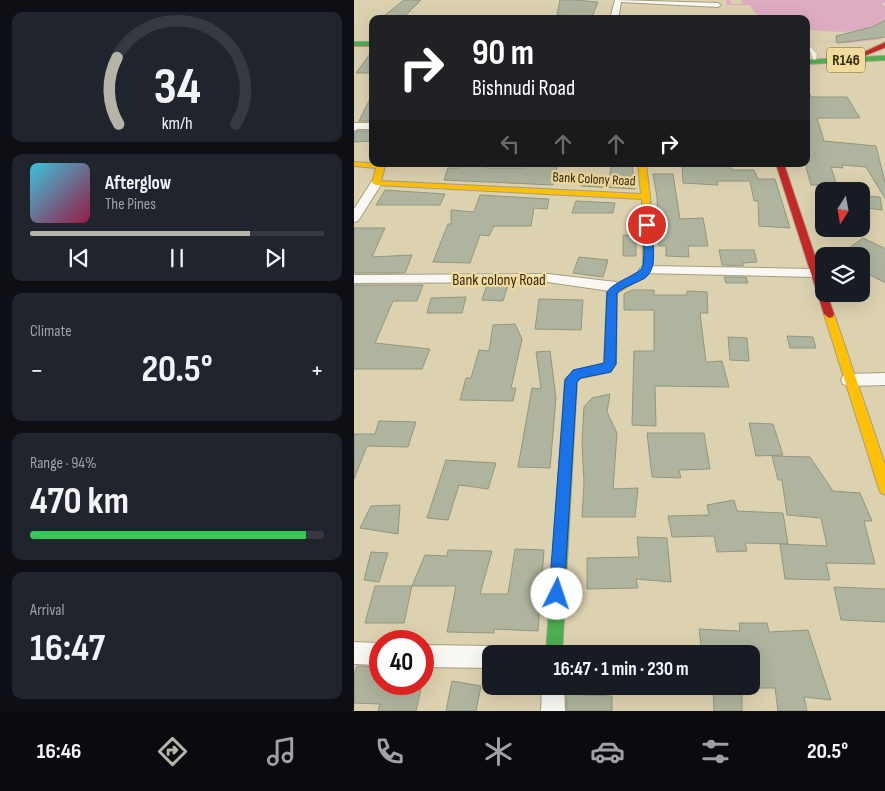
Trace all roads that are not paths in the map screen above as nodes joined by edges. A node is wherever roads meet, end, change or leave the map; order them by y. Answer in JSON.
{"nodes":[{"id":1,"x":618,"y":0,"type":"edge"},
{"id":2,"x":718,"y":5,"type":"dead end"},
{"id":3,"x":615,"y":15,"type":"edge"},
{"id":4,"x":354,"y":44,"type":"edge"},
{"id":5,"x":369,"y":44,"type":"edge"},
{"id":6,"x":885,"y":44,"type":"edge"},
{"id":7,"x":810,"y":47,"type":"edge"},
{"id":8,"x":883,"y":58,"type":"edge"},
{"id":9,"x":852,"y":59,"type":"junction"},
{"id":10,"x":811,"y":62,"type":"edge"},
{"id":11,"x":369,"y":126,"type":"edge"},
{"id":12,"x":354,"y":128,"type":"edge"},
{"id":13,"x":354,"y":164,"type":"edge"},
{"id":14,"x":369,"y":165,"type":"edge"},
{"id":15,"x":380,"y":167,"type":"edge"},
{"id":16,"x":642,"y":167,"type":"edge"},
{"id":17,"x":781,"y":167,"type":"edge"},
{"id":18,"x":376,"y":182,"type":"junction"},
{"id":19,"x":646,"y":197,"type":"junction"},
{"id":20,"x":354,"y":218,"type":"edge"},
{"id":21,"x":646,"y":270,"type":"junction"},
{"id":22,"x":814,"y":273,"type":"junction"},
{"id":23,"x":354,"y":279,"type":"edge"},
{"id":24,"x":590,"y":284,"type":"dead end"},
{"id":25,"x":616,"y":287,"type":"junction"},
{"id":26,"x":885,"y":379,"type":"edge"},
{"id":27,"x":849,"y":380,"type":"junction"},
{"id":28,"x":885,"y":489,"type":"edge"},
{"id":29,"x":555,"y":645,"type":"edge"},
{"id":30,"x":354,"y":653,"type":"edge"},
{"id":31,"x":369,"y":654,"type":"edge"},
{"id":32,"x":434,"y":656,"type":"edge"},
{"id":33,"x":482,"y":657,"type":"edge"},
{"id":34,"x":553,"y":695,"type":"edge"},
{"id":35,"x":553,"y":711,"type":"edge"}],
"edges":[{"from":1,"to":2,"type":"street"},
{"from":1,"to":3,"type":"street"},
{"from":4,"to":5,"type":"street"},
{"from":6,"to":9,"type":"street"},
{"from":7,"to":10,"type":"lane"},
{"from":8,"to":9,"type":"street","number":"R146"},
{"from":9,"to":10,"type":"street","number":"R146"},
{"from":11,"to":12,"type":"street"},
{"from":13,"to":14,"type":"street"},
{"from":15,"to":18,"type":"street"},
{"from":16,"to":19,"type":"street"},
{"from":17,"to":22,"type":"street"},
{"from":18,"to":19,"type":"street","name":"Bank Colony Road"},
{"from":18,"to":20,"type":"street"},
{"from":19,"to":21,"type":"street"},
{"from":21,"to":22,"type":"street"},
{"from":21,"to":25,"type":"street"},
{"from":22,"to":27,"type":"street"},
{"from":23,"to":25,"type":"street","name":"Bank colony Road"},
{"from":24,"to":25,"type":"street"},
{"from":25,"to":29,"type":"street"},
{"from":26,"to":27,"type":"street"},
{"from":27,"to":28,"type":"street"},
{"from":30,"to":31,"type":"street"},
{"from":32,"to":33,"type":"street"},
{"from":34,"to":35,"type":"street"}]}
